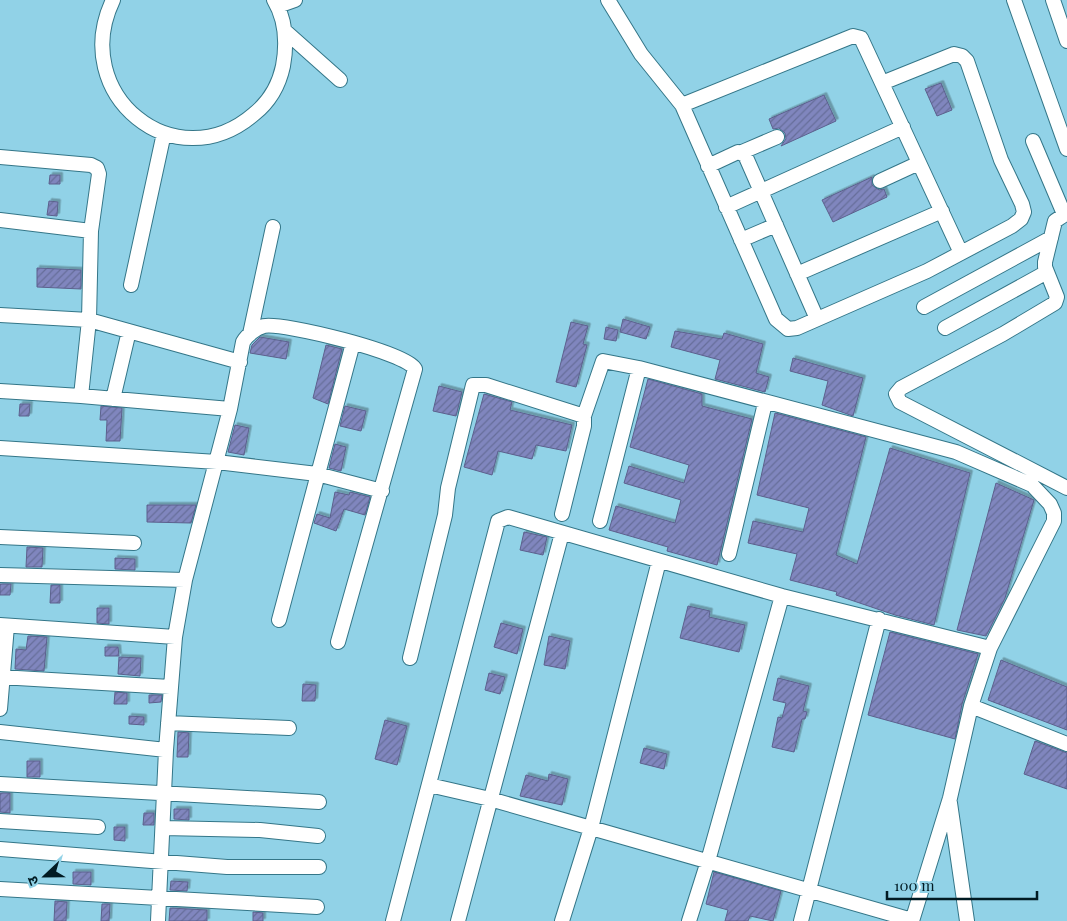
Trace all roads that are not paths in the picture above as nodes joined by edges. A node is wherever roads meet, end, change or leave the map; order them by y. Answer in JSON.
{"nodes":[{"id":1,"x":100,"y":0,"type":"edge"},
{"id":2,"x":113,"y":0,"type":"edge"},
{"id":3,"x":295,"y":0,"type":"edge"},
{"id":4,"x":608,"y":0,"type":"edge"},
{"id":5,"x":1014,"y":0,"type":"edge"},
{"id":6,"x":276,"y":3,"type":"edge"},
{"id":7,"x":1059,"y":6,"type":"edge"},
{"id":8,"x":107,"y":13,"type":"junction"},
{"id":9,"x":285,"y":31,"type":"junction"},
{"id":10,"x":1067,"y":41,"type":"edge"},
{"id":11,"x":340,"y":80,"type":"dead end"},
{"id":12,"x":882,"y":83,"type":"junction"},
{"id":13,"x":682,"y":105,"type":"junction"},
{"id":14,"x":903,"y":127,"type":"junction"},
{"id":15,"x":164,"y":133,"type":"junction"},
{"id":16,"x":777,"y":137,"type":"dead end"},
{"id":17,"x":1033,"y":141,"type":"dead end"},
{"id":18,"x":1067,"y":149,"type":"edge"},
{"id":19,"x":742,"y":152,"type":"junction"},
{"id":20,"x":0,"y":157,"type":"edge"},
{"id":21,"x":919,"y":163,"type":"junction"},
{"id":22,"x":708,"y":166,"type":"junction"},
{"id":23,"x":880,"y":181,"type":"dead end"},
{"id":24,"x":761,"y":191,"type":"junction"},
{"id":25,"x":726,"y":207,"type":"junction"},
{"id":26,"x":942,"y":211,"type":"junction"},
{"id":27,"x":1066,"y":214,"type":"edge"},
{"id":28,"x":0,"y":220,"type":"edge"},
{"id":29,"x":776,"y":225,"type":"junction"},
{"id":30,"x":273,"y":227,"type":"dead end"},
{"id":31,"x":91,"y":230,"type":"junction"},
{"id":32,"x":1051,"y":238,"type":"junction"},
{"id":33,"x":741,"y":240,"type":"junction"},
{"id":34,"x":961,"y":253,"type":"junction"},
{"id":35,"x":1047,"y":272,"type":"junction"},
{"id":36,"x":797,"y":274,"type":"junction"},
{"id":37,"x":131,"y":285,"type":"dead end"},
{"id":38,"x":924,"y":306,"type":"dead end"},
{"id":39,"x":0,"y":315,"type":"edge"},
{"id":40,"x":817,"y":319,"type":"junction"},
{"id":41,"x":89,"y":320,"type":"junction"},
{"id":42,"x":945,"y":328,"type":"dead end"},
{"id":43,"x":129,"y":331,"type":"junction"},
{"id":44,"x":250,"y":334,"type":"junction"},
{"id":45,"x":353,"y":343,"type":"junction"},
{"id":46,"x":240,"y":362,"type":"junction"},
{"id":47,"x":639,"y":368,"type":"junction"},
{"id":48,"x":0,"y":392,"type":"edge"},
{"id":49,"x":81,"y":396,"type":"junction"},
{"id":50,"x":113,"y":399,"type":"junction"},
{"id":51,"x":764,"y":403,"type":"junction"},
{"id":52,"x":230,"y":409,"type":"junction"},
{"id":53,"x":584,"y":416,"type":"junction"},
{"id":54,"x":0,"y":448,"type":"edge"},
{"id":55,"x":216,"y":462,"type":"junction"},
{"id":56,"x":317,"y":474,"type":"junction"},
{"id":57,"x":1067,"y":488,"type":"edge"},
{"id":58,"x":382,"y":491,"type":"junction"},
{"id":59,"x":562,"y":514,"type":"dead end"},
{"id":60,"x":600,"y":521,"type":"dead end"},
{"id":61,"x":562,"y":533,"type":"junction"},
{"id":62,"x":0,"y":537,"type":"edge"},
{"id":63,"x":134,"y":543,"type":"dead end"},
{"id":64,"x":729,"y":554,"type":"dead end"},
{"id":65,"x":659,"y":561,"type":"junction"},
{"id":66,"x":0,"y":575,"type":"edge"},
{"id":67,"x":185,"y":580,"type":"junction"},
{"id":68,"x":782,"y":596,"type":"junction"},
{"id":69,"x":879,"y":619,"type":"junction"},
{"id":70,"x":279,"y":620,"type":"dead end"},
{"id":71,"x":4,"y":625,"type":"edge"},
{"id":72,"x":175,"y":637,"type":"junction"},
{"id":73,"x":338,"y":642,"type":"dead end"},
{"id":74,"x":990,"y":648,"type":"junction"},
{"id":75,"x":410,"y":658,"type":"dead end"},
{"id":76,"x":2,"y":677,"type":"edge"},
{"id":77,"x":170,"y":687,"type":"junction"},
{"id":78,"x":971,"y":706,"type":"junction"},
{"id":79,"x":0,"y":708,"type":"edge"},
{"id":80,"x":168,"y":724,"type":"junction"},
{"id":81,"x":289,"y":728,"type":"dead end"},
{"id":82,"x":0,"y":732,"type":"edge"},
{"id":83,"x":1067,"y":744,"type":"edge"},
{"id":84,"x":166,"y":750,"type":"junction"},
{"id":85,"x":0,"y":784,"type":"edge"},
{"id":86,"x":429,"y":785,"type":"junction"},
{"id":87,"x":164,"y":792,"type":"junction"},
{"id":88,"x":490,"y":798,"type":"junction"},
{"id":89,"x":950,"y":798,"type":"junction"},
{"id":90,"x":319,"y":802,"type":"dead end"},
{"id":91,"x":0,"y":821,"type":"edge"},
{"id":92,"x":98,"y":826,"type":"dead end"},
{"id":93,"x":163,"y":828,"type":"junction"},
{"id":94,"x":591,"y":828,"type":"junction"},
{"id":95,"x":318,"y":836,"type":"dead end"},
{"id":96,"x":0,"y":849,"type":"edge"},
{"id":97,"x":162,"y":861,"type":"junction"},
{"id":98,"x":708,"y":862,"type":"junction"},
{"id":99,"x":319,"y":867,"type":"dead end"},
{"id":100,"x":0,"y":889,"type":"edge"},
{"id":101,"x":809,"y":889,"type":"junction"},
{"id":102,"x":158,"y":897,"type":"junction"},
{"id":103,"x":316,"y":907,"type":"dead end"},
{"id":104,"x":158,"y":921,"type":"edge"},
{"id":105,"x":392,"y":921,"type":"edge"},
{"id":106,"x":458,"y":921,"type":"edge"},
{"id":107,"x":562,"y":921,"type":"edge"},
{"id":108,"x":688,"y":921,"type":"edge"},
{"id":109,"x":802,"y":921,"type":"edge"},
{"id":110,"x":912,"y":921,"type":"edge"},
{"id":111,"x":967,"y":921,"type":"edge"}],
"edges":[{"from":1,"to":8,"type":"street"},
{"from":2,"to":8,"type":"street"},
{"from":3,"to":6,"type":"street"},
{"from":4,"to":13,"type":"street"},
{"from":5,"to":18,"type":"street"},
{"from":6,"to":9,"type":"street"},
{"from":7,"to":10,"type":"street"},
{"from":8,"to":15,"type":"street"},
{"from":9,"to":11,"type":"street"},
{"from":9,"to":15,"type":"street"},
{"from":12,"to":13,"type":"street"},
{"from":12,"to":14,"type":"street"},
{"from":12,"to":34,"type":"street"},
{"from":13,"to":22,"type":"street"},
{"from":14,"to":21,"type":"street"},
{"from":14,"to":24,"type":"street"},
{"from":15,"to":37,"type":"street"},
{"from":16,"to":19,"type":"street"},
{"from":17,"to":27,"type":"street"},
{"from":19,"to":22,"type":"street"},
{"from":19,"to":24,"type":"street"},
{"from":20,"to":31,"type":"street"},
{"from":21,"to":23,"type":"street"},
{"from":21,"to":26,"type":"street"},
{"from":22,"to":25,"type":"street"},
{"from":24,"to":25,"type":"street"},
{"from":24,"to":29,"type":"street"},
{"from":25,"to":33,"type":"street"},
{"from":26,"to":34,"type":"street"},
{"from":26,"to":36,"type":"street"},
{"from":27,"to":32,"type":"street"},
{"from":28,"to":31,"type":"street"},
{"from":29,"to":33,"type":"street"},
{"from":29,"to":36,"type":"street"},
{"from":30,"to":44,"type":"street"},
{"from":31,"to":41,"type":"street"},
{"from":32,"to":35,"type":"street"},
{"from":32,"to":38,"type":"street"},
{"from":33,"to":40,"type":"street"},
{"from":34,"to":40,"type":"street"},
{"from":35,"to":42,"type":"street"},
{"from":35,"to":57,"type":"street"},
{"from":36,"to":40,"type":"street"},
{"from":39,"to":41,"type":"street"},
{"from":41,"to":43,"type":"street"},
{"from":41,"to":49,"type":"street"},
{"from":43,"to":46,"type":"street"},
{"from":43,"to":50,"type":"street"},
{"from":44,"to":45,"type":"street"},
{"from":44,"to":46,"type":"street"},
{"from":45,"to":56,"type":"street"},
{"from":45,"to":58,"type":"street"},
{"from":46,"to":52,"type":"street"},
{"from":47,"to":51,"type":"street"},
{"from":47,"to":53,"type":"street"},
{"from":47,"to":60,"type":"street"},
{"from":48,"to":49,"type":"street"},
{"from":49,"to":50,"type":"street"},
{"from":50,"to":52,"type":"street"},
{"from":51,"to":64,"type":"street"},
{"from":51,"to":74,"type":"street"},
{"from":52,"to":55,"type":"street"},
{"from":53,"to":59,"type":"street"},
{"from":53,"to":75,"type":"street"},
{"from":54,"to":55,"type":"street"},
{"from":55,"to":56,"type":"street"},
{"from":55,"to":67,"type":"street"},
{"from":56,"to":58,"type":"street"},
{"from":56,"to":70,"type":"street"},
{"from":58,"to":73,"type":"street"},
{"from":61,"to":65,"type":"street"},
{"from":61,"to":86,"type":"street"},
{"from":61,"to":88,"type":"street"},
{"from":62,"to":63,"type":"street"},
{"from":65,"to":68,"type":"street"},
{"from":65,"to":94,"type":"street"},
{"from":66,"to":67,"type":"street"},
{"from":67,"to":72,"type":"street"},
{"from":68,"to":69,"type":"street"},
{"from":68,"to":98,"type":"street"},
{"from":69,"to":74,"type":"street"},
{"from":69,"to":101,"type":"street"},
{"from":71,"to":72,"type":"street"},
{"from":71,"to":76,"type":"street"},
{"from":72,"to":77,"type":"street"},
{"from":74,"to":78,"type":"street"},
{"from":76,"to":77,"type":"street"},
{"from":76,"to":79,"type":"street"},
{"from":77,"to":80,"type":"street"},
{"from":78,"to":83,"type":"street"},
{"from":78,"to":89,"type":"street"},
{"from":80,"to":81,"type":"street"},
{"from":80,"to":84,"type":"street"},
{"from":82,"to":84,"type":"street"},
{"from":84,"to":87,"type":"street"},
{"from":85,"to":87,"type":"street"},
{"from":86,"to":88,"type":"street"},
{"from":86,"to":105,"type":"street"},
{"from":87,"to":90,"type":"street"},
{"from":87,"to":93,"type":"street"},
{"from":88,"to":94,"type":"street"},
{"from":88,"to":106,"type":"street"},
{"from":89,"to":110,"type":"street"},
{"from":89,"to":111,"type":"street"},
{"from":91,"to":92,"type":"street"},
{"from":93,"to":95,"type":"street"},
{"from":93,"to":97,"type":"street"},
{"from":94,"to":98,"type":"street"},
{"from":94,"to":107,"type":"street"},
{"from":96,"to":97,"type":"street"},
{"from":97,"to":99,"type":"street"},
{"from":97,"to":102,"type":"street"},
{"from":98,"to":101,"type":"street"},
{"from":98,"to":108,"type":"street"},
{"from":100,"to":102,"type":"street"},
{"from":101,"to":109,"type":"street"},
{"from":101,"to":110,"type":"street"},
{"from":102,"to":103,"type":"street"},
{"from":102,"to":104,"type":"street"}]}
